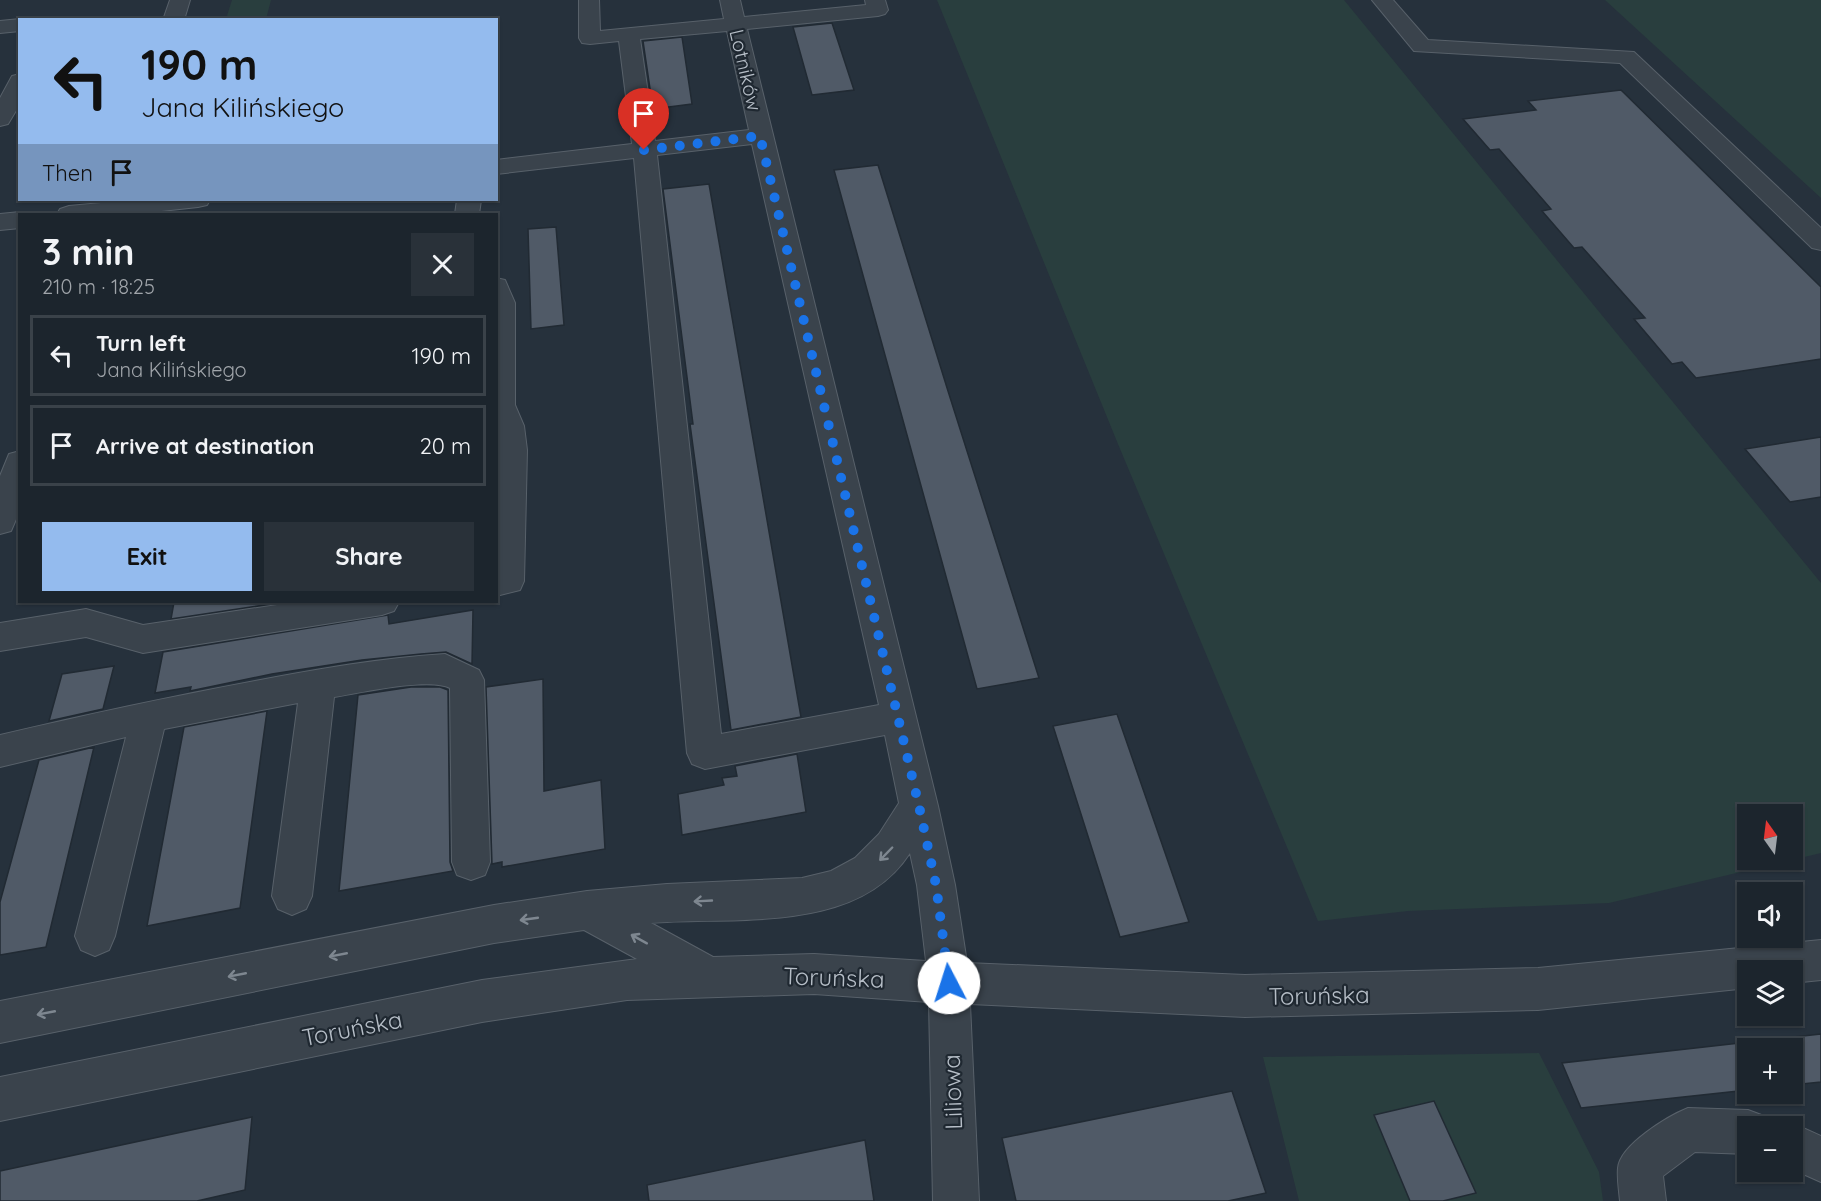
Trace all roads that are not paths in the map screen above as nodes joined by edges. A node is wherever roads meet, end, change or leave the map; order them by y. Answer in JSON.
{"nodes":[{"id":1,"x":180,"y":0,"type":"edge"},
{"id":2,"x":589,"y":0,"type":"edge"},
{"id":3,"x":875,"y":0,"type":"edge"},
{"id":4,"x":1383,"y":0,"type":"edge"},
{"id":5,"x":733,"y":12,"type":"edge"},
{"id":6,"x":173,"y":18,"type":"edge"},
{"id":7,"x":18,"y":25,"type":"edge"},
{"id":8,"x":0,"y":27,"type":"edge"},
{"id":9,"x":629,"y":34,"type":"junction"},
{"id":10,"x":18,"y":85,"type":"edge"},
{"id":11,"x":0,"y":119,"type":"edge"},
{"id":12,"x":760,"y":136,"type":"junction"},
{"id":13,"x":644,"y":150,"type":"junction"},
{"id":14,"x":498,"y":166,"type":"edge"},
{"id":15,"x":186,"y":201,"type":"edge"},
{"id":16,"x":105,"y":208,"type":"edge"},
{"id":17,"x":75,"y":213,"type":"edge"},
{"id":18,"x":18,"y":220,"type":"edge"},
{"id":19,"x":0,"y":222,"type":"edge"},
{"id":20,"x":1821,"y":242,"type":"edge"},
{"id":21,"x":498,"y":292,"type":"edge"},
{"id":22,"x":18,"y":468,"type":"edge"},
{"id":23,"x":0,"y":522,"type":"edge"},
{"id":24,"x":498,"y":583,"type":"edge"},
{"id":25,"x":376,"y":603,"type":"edge"},
{"id":26,"x":89,"y":612,"type":"edge"},
{"id":27,"x":0,"y":637,"type":"edge"},
{"id":28,"x":318,"y":684,"type":"junction"},
{"id":29,"x":149,"y":716,"type":"junction"},
{"id":30,"x":899,"y":717,"type":"junction"},
{"id":31,"x":0,"y":751,"type":"edge"},
{"id":32,"x":919,"y":806,"type":"junction"},
{"id":33,"x":471,"y":862,"type":"dead end"},
{"id":34,"x":292,"y":896,"type":"dead end"},
{"id":35,"x":587,"y":910,"type":"junction"},
{"id":36,"x":95,"y":936,"type":"dead end"},
{"id":37,"x":1821,"y":960,"type":"edge"},
{"id":38,"x":709,"y":977,"type":"junction"},
{"id":39,"x":949,"y":983,"type":"junction"},
{"id":40,"x":0,"y":1022,"type":"edge"},
{"id":41,"x":0,"y":1099,"type":"edge"},
{"id":42,"x":1737,"y":1132,"type":"edge"},
{"id":43,"x":1803,"y":1151,"type":"edge"},
{"id":44,"x":1821,"y":1160,"type":"edge"},
{"id":45,"x":956,"y":1201,"type":"edge"},
{"id":46,"x":1643,"y":1201,"type":"edge"}],
"edges":[{"from":1,"to":6,"type":"street"},
{"from":2,"to":9,"type":"street"},
{"from":3,"to":5,"type":"street"},
{"from":4,"to":20,"type":"street"},
{"from":5,"to":9,"type":"street"},
{"from":5,"to":12,"type":"street","name":"Lotników"},
{"from":7,"to":8,"type":"street"},
{"from":9,"to":13,"type":"street"},
{"from":10,"to":11,"type":"street"},
{"from":12,"to":13,"type":"street"},
{"from":12,"to":30,"type":"street","name":"Lotników"},
{"from":13,"to":14,"type":"street"},
{"from":13,"to":30,"type":"street"},
{"from":15,"to":16,"type":"street"},
{"from":16,"to":17,"type":"street"},
{"from":18,"to":19,"type":"street"},
{"from":21,"to":24,"type":"street"},
{"from":22,"to":23,"type":"street"},
{"from":25,"to":26,"type":"street"},
{"from":26,"to":27,"type":"street"},
{"from":28,"to":29,"type":"street"},
{"from":28,"to":33,"type":"street"},
{"from":28,"to":34,"type":"street"},
{"from":29,"to":31,"type":"street"},
{"from":29,"to":36,"type":"street"},
{"from":30,"to":32,"type":"street","name":"Lotników"},
{"from":32,"to":35,"type":"street","one_way":true},
{"from":32,"to":39,"type":"street","name":"Lotników"},
{"from":38,"to":35,"type":"street","one_way":true},
{"from":35,"to":40,"type":"street","one_way":true},
{"from":37,"to":39,"type":"street","name":"Toruńska"},
{"from":38,"to":39,"type":"street","name":"Toruńska"},
{"from":38,"to":41,"type":"street","name":"Toruńska"},
{"from":39,"to":45,"type":"street","name":"Liliowa"},
{"from":42,"to":46,"type":"street"},
{"from":43,"to":44,"type":"street"}]}
